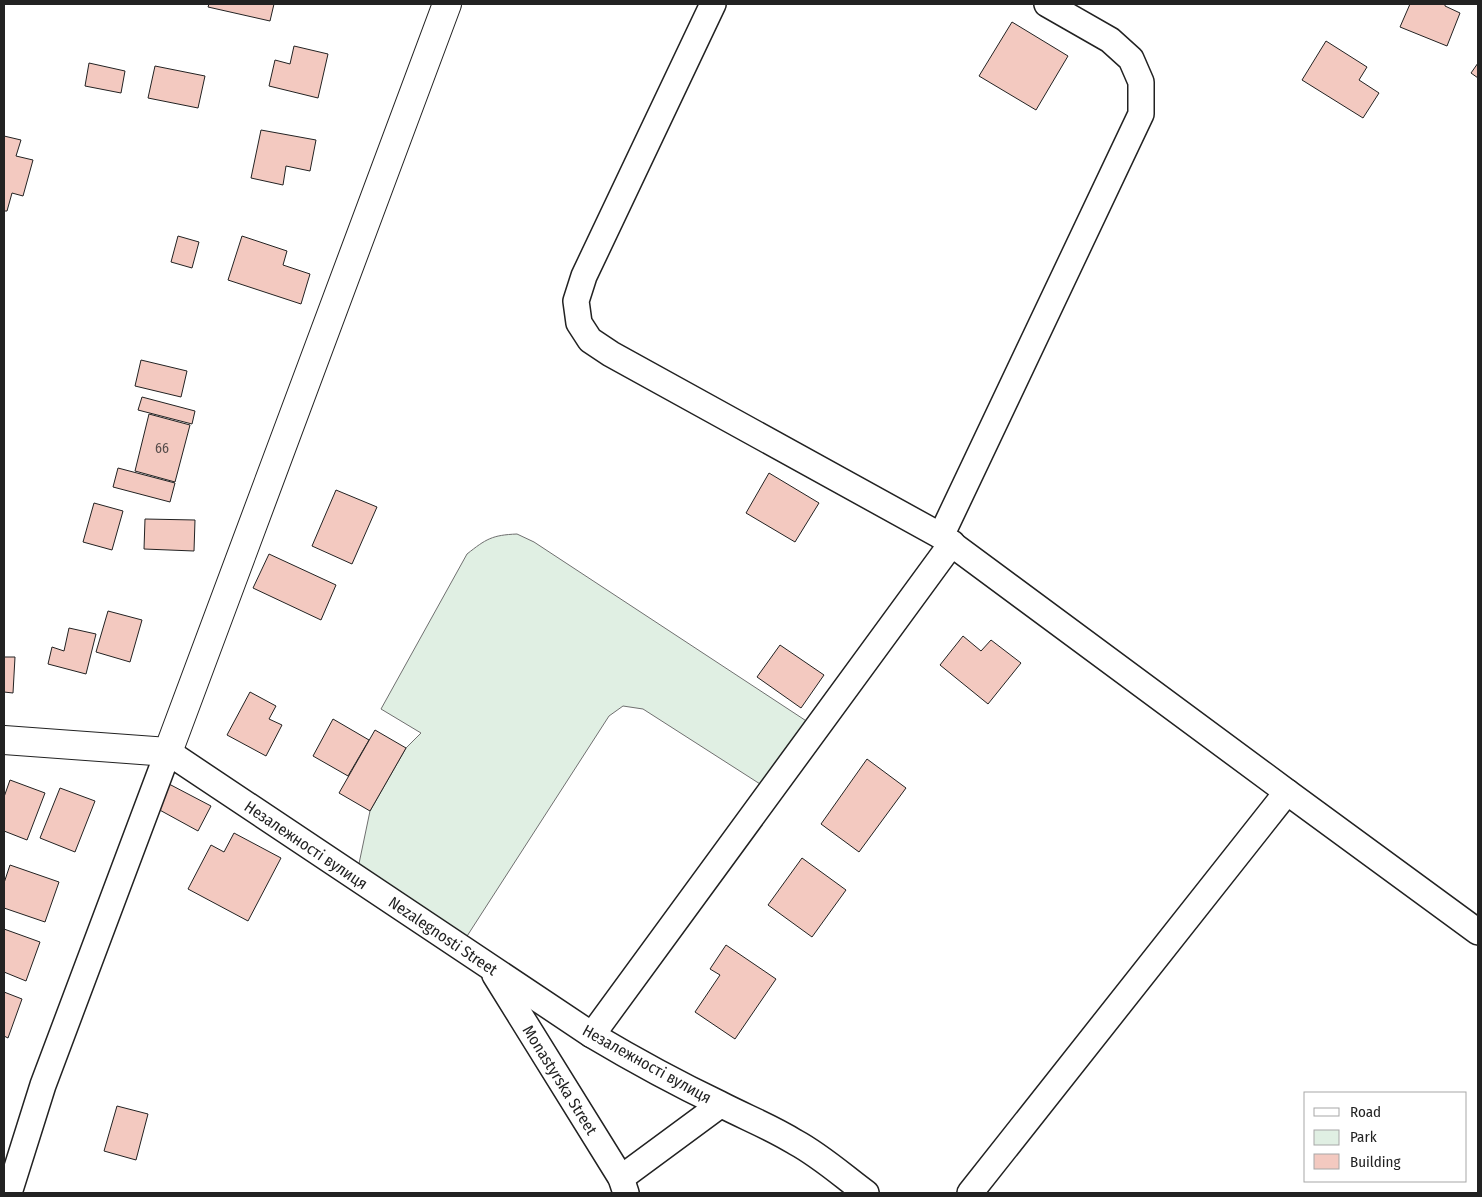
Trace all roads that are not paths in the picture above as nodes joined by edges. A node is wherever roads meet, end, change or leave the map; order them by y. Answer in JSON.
{"nodes":[{"id":1,"x":447,"y":4,"type":"edge"},
{"id":2,"x":714,"y":4,"type":"edge"},
{"id":3,"x":1046,"y":4,"type":"edge"},
{"id":4,"x":946,"y":540,"type":"junction"},
{"id":5,"x":4,"y":740,"type":"edge"},
{"id":6,"x":168,"y":752,"type":"junction"},
{"id":7,"x":1287,"y":792,"type":"junction"},
{"id":8,"x":1478,"y":932,"type":"edge"},
{"id":9,"x":490,"y":968,"type":"junction"},
{"id":10,"x":592,"y":1035,"type":"junction"},
{"id":11,"x":720,"y":1105,"type":"junction"},
{"id":12,"x":624,"y":1186,"type":"edge"},
{"id":13,"x":9,"y":1193,"type":"edge"},
{"id":14,"x":866,"y":1193,"type":"edge"},
{"id":15,"x":970,"y":1193,"type":"edge"}],
"edges":[{"from":1,"to":6,"type":"street"},
{"from":2,"to":4,"type":"street"},
{"from":3,"to":4,"type":"street"},
{"from":4,"to":7,"type":"street"},
{"from":4,"to":10,"type":"street"},
{"from":5,"to":6,"type":"street","name":"Незалежності вулиця"},
{"from":6,"to":9,"type":"street","name":"Незалежності вулиця"},
{"from":6,"to":13,"type":"street"},
{"from":7,"to":8,"type":"street"},
{"from":7,"to":15,"type":"street"},
{"from":9,"to":10,"type":"street","name":"Незалежності вулиця"},
{"from":9,"to":12,"type":"street","name":"Monastyrska Street"},
{"from":10,"to":11,"type":"street","name":"Незалежності вулиця"},
{"from":11,"to":12,"type":"street"},
{"from":11,"to":14,"type":"street","name":"Незалежності вулиця"}]}
